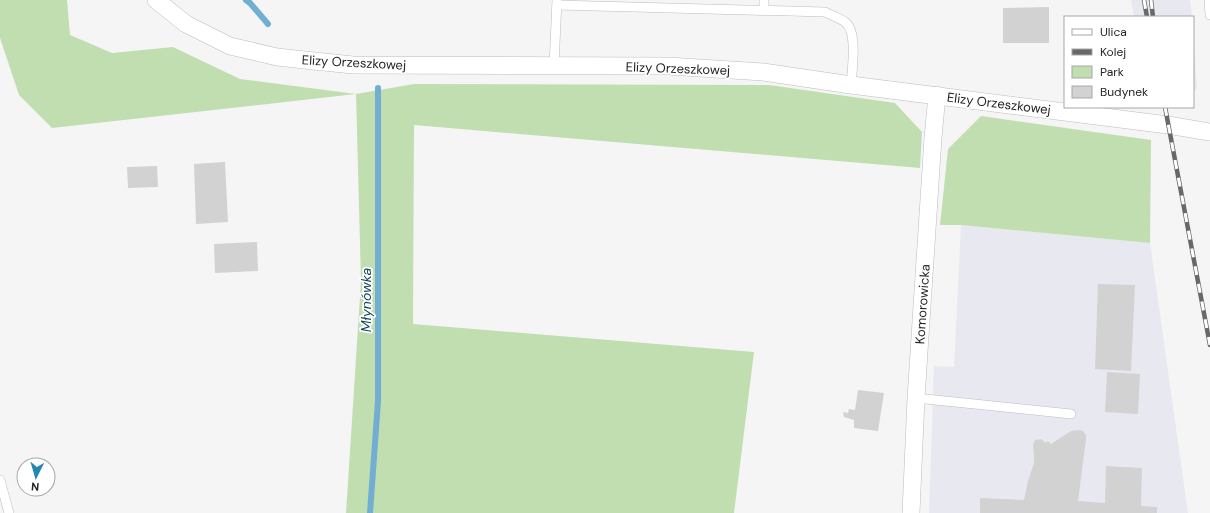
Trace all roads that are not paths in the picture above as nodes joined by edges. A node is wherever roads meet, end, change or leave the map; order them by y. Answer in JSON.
{"nodes":[{"id":1,"x":156,"y":0,"type":"edge"},
{"id":2,"x":764,"y":0,"type":"edge"},
{"id":3,"x":1209,"y":0,"type":"edge"},
{"id":4,"x":557,"y":2,"type":"edge"},
{"id":5,"x":764,"y":11,"type":"junction"},
{"id":6,"x":1210,"y":15,"type":"edge"},
{"id":7,"x":554,"y":66,"type":"junction"},
{"id":8,"x":851,"y":84,"type":"junction"},
{"id":9,"x":937,"y":95,"type":"junction"},
{"id":10,"x":1210,"y":132,"type":"edge"},
{"id":11,"x":916,"y":398,"type":"junction"},
{"id":12,"x":1071,"y":414,"type":"dead end"},
{"id":13,"x":0,"y":480,"type":"edge"},
{"id":14,"x":9,"y":513,"type":"edge"},
{"id":15,"x":911,"y":513,"type":"edge"}],
"edges":[{"from":1,"to":7,"type":"street","name":"Elizy Orzeszkowej"},
{"from":2,"to":5,"type":"lane"},
{"from":3,"to":6,"type":"lane"},
{"from":4,"to":5,"type":"lane"},
{"from":4,"to":7,"type":"lane"},
{"from":5,"to":8,"type":"lane"},
{"from":7,"to":8,"type":"street","name":"Elizy Orzeszkowej"},
{"from":8,"to":9,"type":"street","name":"Elizy Orzeszkowej"},
{"from":9,"to":10,"type":"street","name":"Elizy Orzeszkowej"},
{"from":9,"to":11,"type":"street","name":"Komorowicka"},
{"from":11,"to":12,"type":"lane"},
{"from":11,"to":15,"type":"street","name":"Komorowicka"},
{"from":13,"to":14,"type":"lane"}]}
